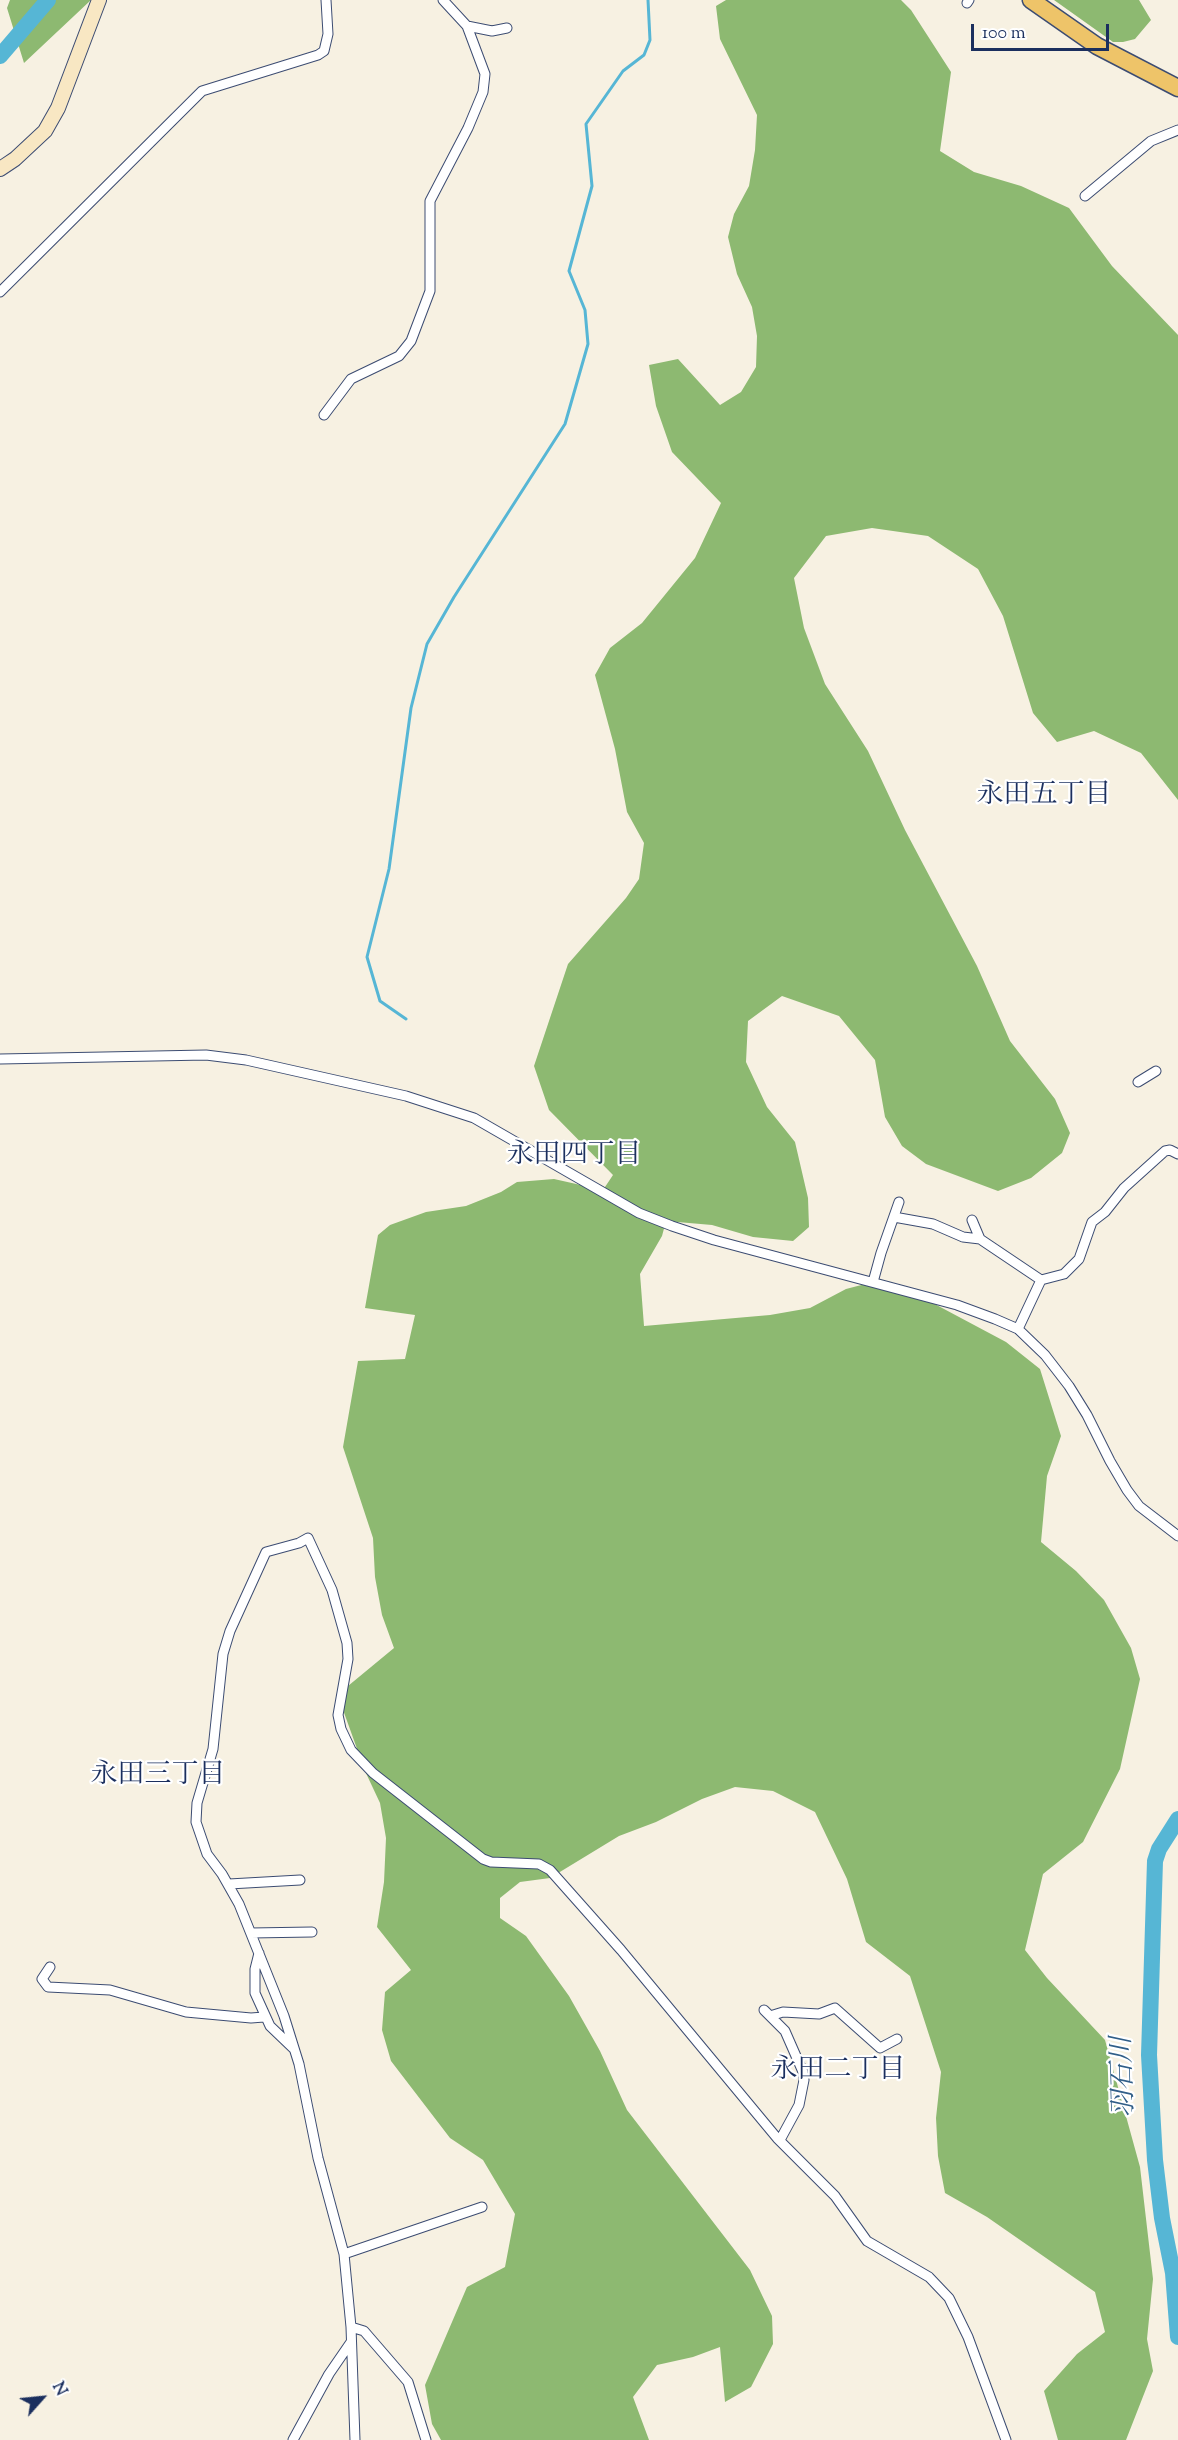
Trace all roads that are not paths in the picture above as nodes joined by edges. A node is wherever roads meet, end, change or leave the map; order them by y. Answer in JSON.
{"nodes":[{"id":1,"x":99,"y":0,"type":"edge"},
{"id":2,"x":326,"y":0,"type":"edge"},
{"id":3,"x":444,"y":0,"type":"edge"},
{"id":4,"x":1031,"y":0,"type":"edge"},
{"id":5,"x":467,"y":26,"type":"junction"},
{"id":6,"x":507,"y":28,"type":"dead end"},
{"id":7,"x":1178,"y":88,"type":"edge"},
{"id":8,"x":1178,"y":130,"type":"edge"},
{"id":9,"x":0,"y":169,"type":"edge"},
{"id":10,"x":1085,"y":196,"type":"dead end"},
{"id":11,"x":0,"y":292,"type":"edge"},
{"id":12,"x":324,"y":415,"type":"dead end"},
{"id":13,"x":0,"y":1059,"type":"edge"},
{"id":14,"x":1156,"y":1071,"type":"dead end"},
{"id":15,"x":1138,"y":1082,"type":"dead end"},
{"id":16,"x":1178,"y":1154,"type":"edge"},
{"id":17,"x":899,"y":1203,"type":"dead end"},
{"id":18,"x":894,"y":1216,"type":"junction"},
{"id":19,"x":972,"y":1220,"type":"dead end"},
{"id":20,"x":980,"y":1239,"type":"junction"},
{"id":21,"x":1041,"y":1280,"type":"junction"},
{"id":22,"x":873,"y":1282,"type":"junction"},
{"id":23,"x":1018,"y":1329,"type":"junction"},
{"id":24,"x":1178,"y":1536,"type":"edge"},
{"id":25,"x":300,"y":1880,"type":"dead end"},
{"id":26,"x":229,"y":1884,"type":"junction"},
{"id":27,"x":312,"y":1932,"type":"dead end"},
{"id":28,"x":251,"y":1933,"type":"junction"},
{"id":29,"x":259,"y":1953,"type":"junction"},
{"id":30,"x":50,"y":1967,"type":"dead end"},
{"id":31,"x":264,"y":2017,"type":"junction"},
{"id":32,"x":897,"y":2039,"type":"dead end"},
{"id":33,"x":294,"y":2049,"type":"junction"},
{"id":34,"x":780,"y":2140,"type":"junction"},
{"id":35,"x":482,"y":2207,"type":"dead end"},
{"id":36,"x":344,"y":2254,"type":"junction"},
{"id":37,"x":351,"y":2327,"type":"junction"},
{"id":38,"x":351,"y":2342,"type":"junction"},
{"id":39,"x":293,"y":2440,"type":"edge"},
{"id":40,"x":356,"y":2440,"type":"edge"},
{"id":41,"x":426,"y":2440,"type":"edge"},
{"id":42,"x":1006,"y":2440,"type":"edge"}],
"edges":[{"from":1,"to":9,"type":"street"},
{"from":2,"to":11,"type":"street"},
{"from":3,"to":5,"type":"street"},
{"from":4,"to":7,"type":"highway"},
{"from":5,"to":6,"type":"street"},
{"from":5,"to":12,"type":"street"},
{"from":8,"to":10,"type":"street"},
{"from":13,"to":22,"type":"street"},
{"from":14,"to":15,"type":"street"},
{"from":16,"to":21,"type":"street"},
{"from":17,"to":18,"type":"street"},
{"from":18,"to":20,"type":"street"},
{"from":18,"to":22,"type":"street"},
{"from":19,"to":20,"type":"street"},
{"from":20,"to":21,"type":"street"},
{"from":21,"to":23,"type":"street"},
{"from":22,"to":23,"type":"street"},
{"from":23,"to":24,"type":"street"},
{"from":25,"to":26,"type":"street"},
{"from":26,"to":28,"type":"street"},
{"from":26,"to":34,"type":"street"},
{"from":27,"to":28,"type":"street"},
{"from":28,"to":29,"type":"street"},
{"from":29,"to":31,"type":"street"},
{"from":29,"to":33,"type":"street"},
{"from":30,"to":31,"type":"street"},
{"from":31,"to":33,"type":"street"},
{"from":32,"to":34,"type":"street"},
{"from":33,"to":36,"type":"street"},
{"from":34,"to":42,"type":"street"},
{"from":35,"to":36,"type":"street"},
{"from":36,"to":37,"type":"street"},
{"from":37,"to":38,"type":"street"},
{"from":37,"to":41,"type":"street"},
{"from":38,"to":39,"type":"street"},
{"from":38,"to":40,"type":"street"}]}
